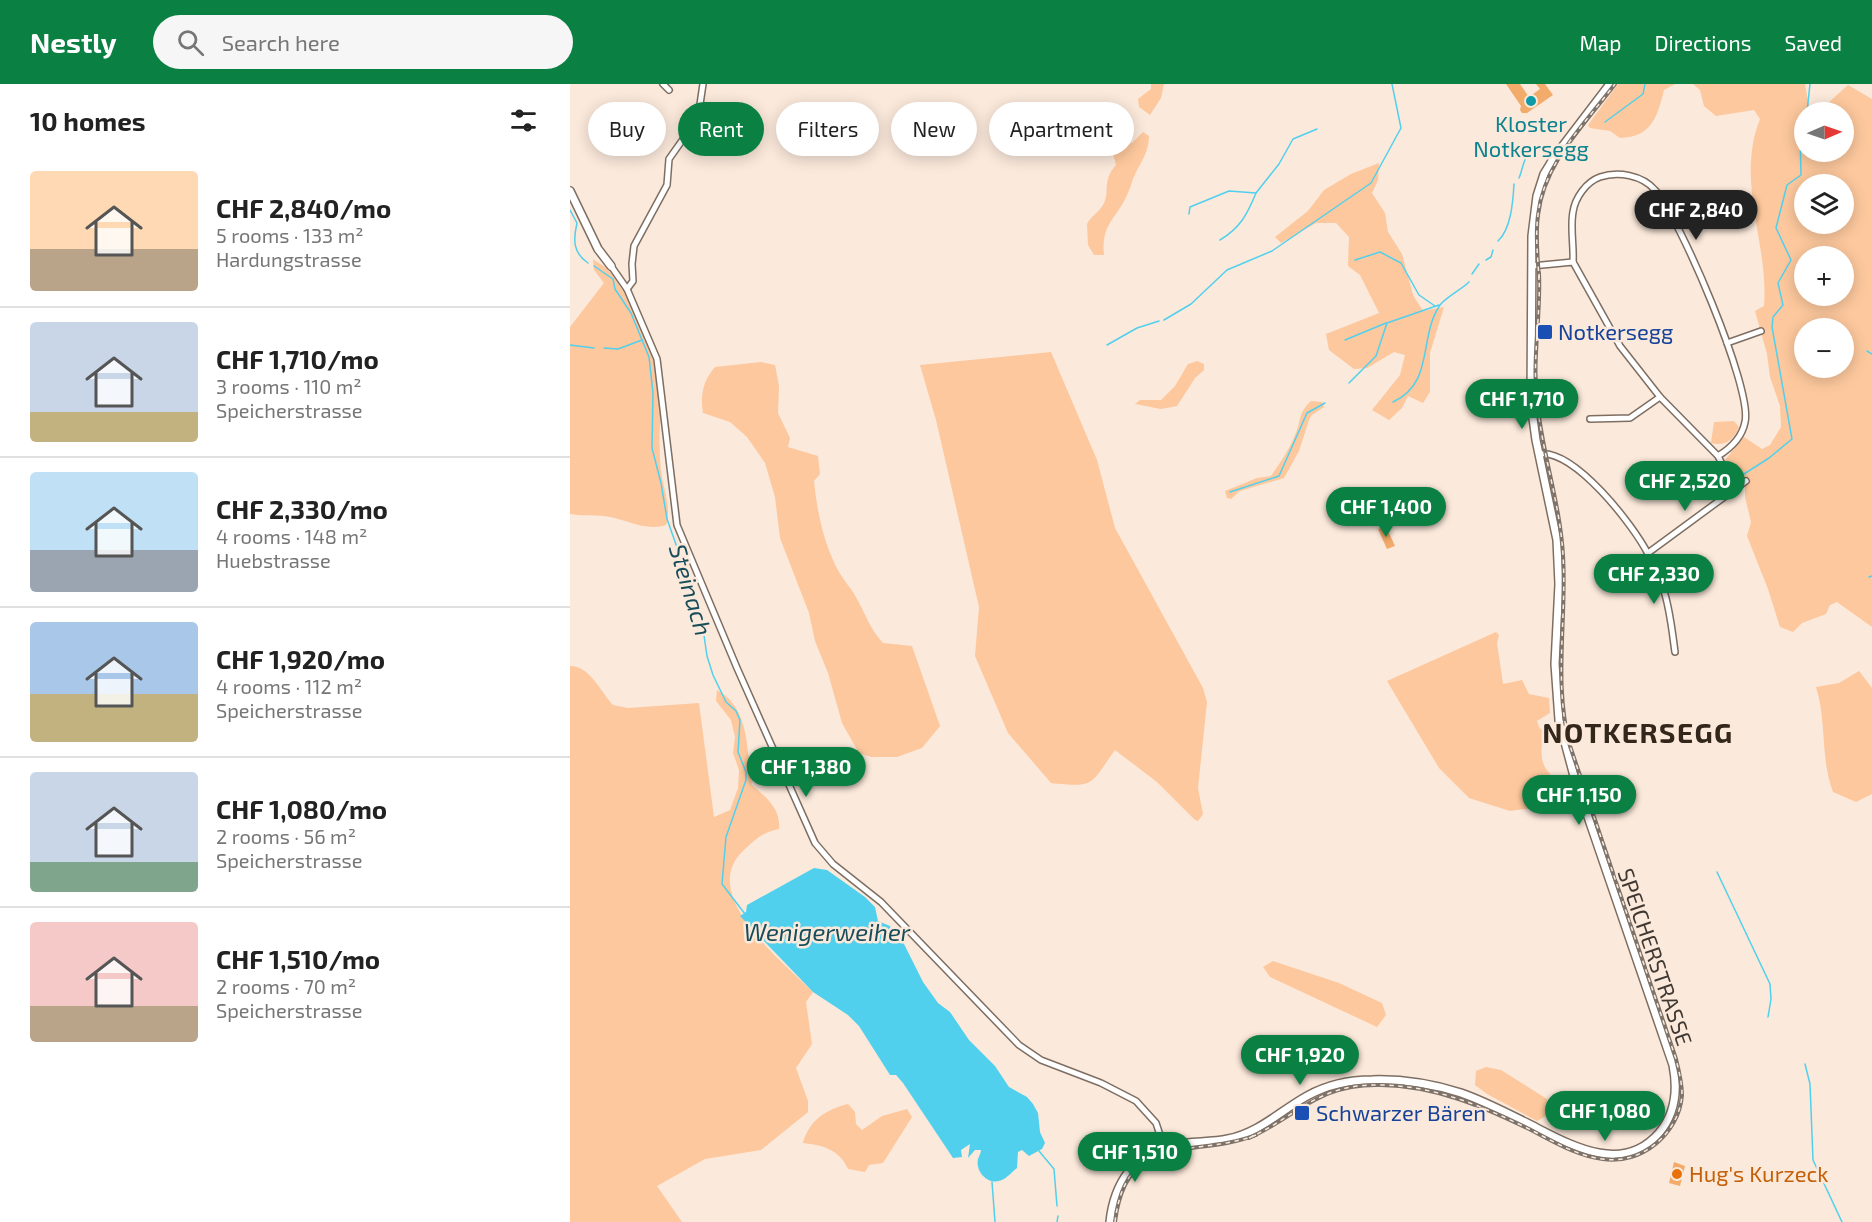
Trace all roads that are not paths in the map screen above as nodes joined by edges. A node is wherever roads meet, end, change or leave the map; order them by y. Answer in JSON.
{"nodes":[{"id":1,"x":663,"y":84,"type":"edge"},
{"id":2,"x":703,"y":84,"type":"edge"},
{"id":3,"x":1610,"y":84,"type":"edge"},
{"id":4,"x":669,"y":90,"type":"dead end"},
{"id":5,"x":570,"y":191,"type":"edge"},
{"id":6,"x":1573,"y":262,"type":"junction"},
{"id":7,"x":611,"y":266,"type":"joint"},
{"id":8,"x":1532,"y":266,"type":"junction"},
{"id":9,"x":627,"y":289,"type":"junction"},
{"id":10,"x":1761,"y":331,"type":"dead end"},
{"id":11,"x":1727,"y":343,"type":"junction"},
{"id":12,"x":1660,"y":397,"type":"junction"},
{"id":13,"x":1590,"y":419,"type":"dead end"},
{"id":14,"x":1539,"y":454,"type":"junction"},
{"id":15,"x":1718,"y":456,"type":"junction"},
{"id":16,"x":1746,"y":481,"type":"dead end"},
{"id":17,"x":1734,"y":488,"type":"junction"},
{"id":18,"x":1648,"y":554,"type":"junction"},
{"id":19,"x":1675,"y":652,"type":"dead end"},
{"id":20,"x":1164,"y":1147,"type":"junction"},
{"id":21,"x":1110,"y":1222,"type":"edge"}],
"edges":[{"from":1,"to":4,"type":"street"},
{"from":2,"to":9,"type":"street"},
{"from":3,"to":8,"type":"main road","name":"SPEICHERSTRASSE"},
{"from":5,"to":7,"type":"main road"},
{"from":6,"to":8,"type":"street"},
{"from":6,"to":11,"type":"street"},
{"from":6,"to":12,"type":"street"},
{"from":7,"to":9,"type":"street"},
{"from":8,"to":14,"type":"main road","name":"SPEICHERSTRASSE"},
{"from":9,"to":20,"type":"street"},
{"from":10,"to":11,"type":"street"},
{"from":11,"to":15,"type":"street"},
{"from":12,"to":13,"type":"street"},
{"from":12,"to":15,"type":"street"},
{"from":14,"to":18,"type":"street"},
{"from":14,"to":20,"type":"main road","name":"SPEICHERSTRASSE"},
{"from":15,"to":17,"type":"street"},
{"from":16,"to":17,"type":"street"},
{"from":17,"to":18,"type":"street"},
{"from":18,"to":19,"type":"street"},
{"from":20,"to":21,"type":"main road","name":"SPEICHERSTRASSE"}]}
